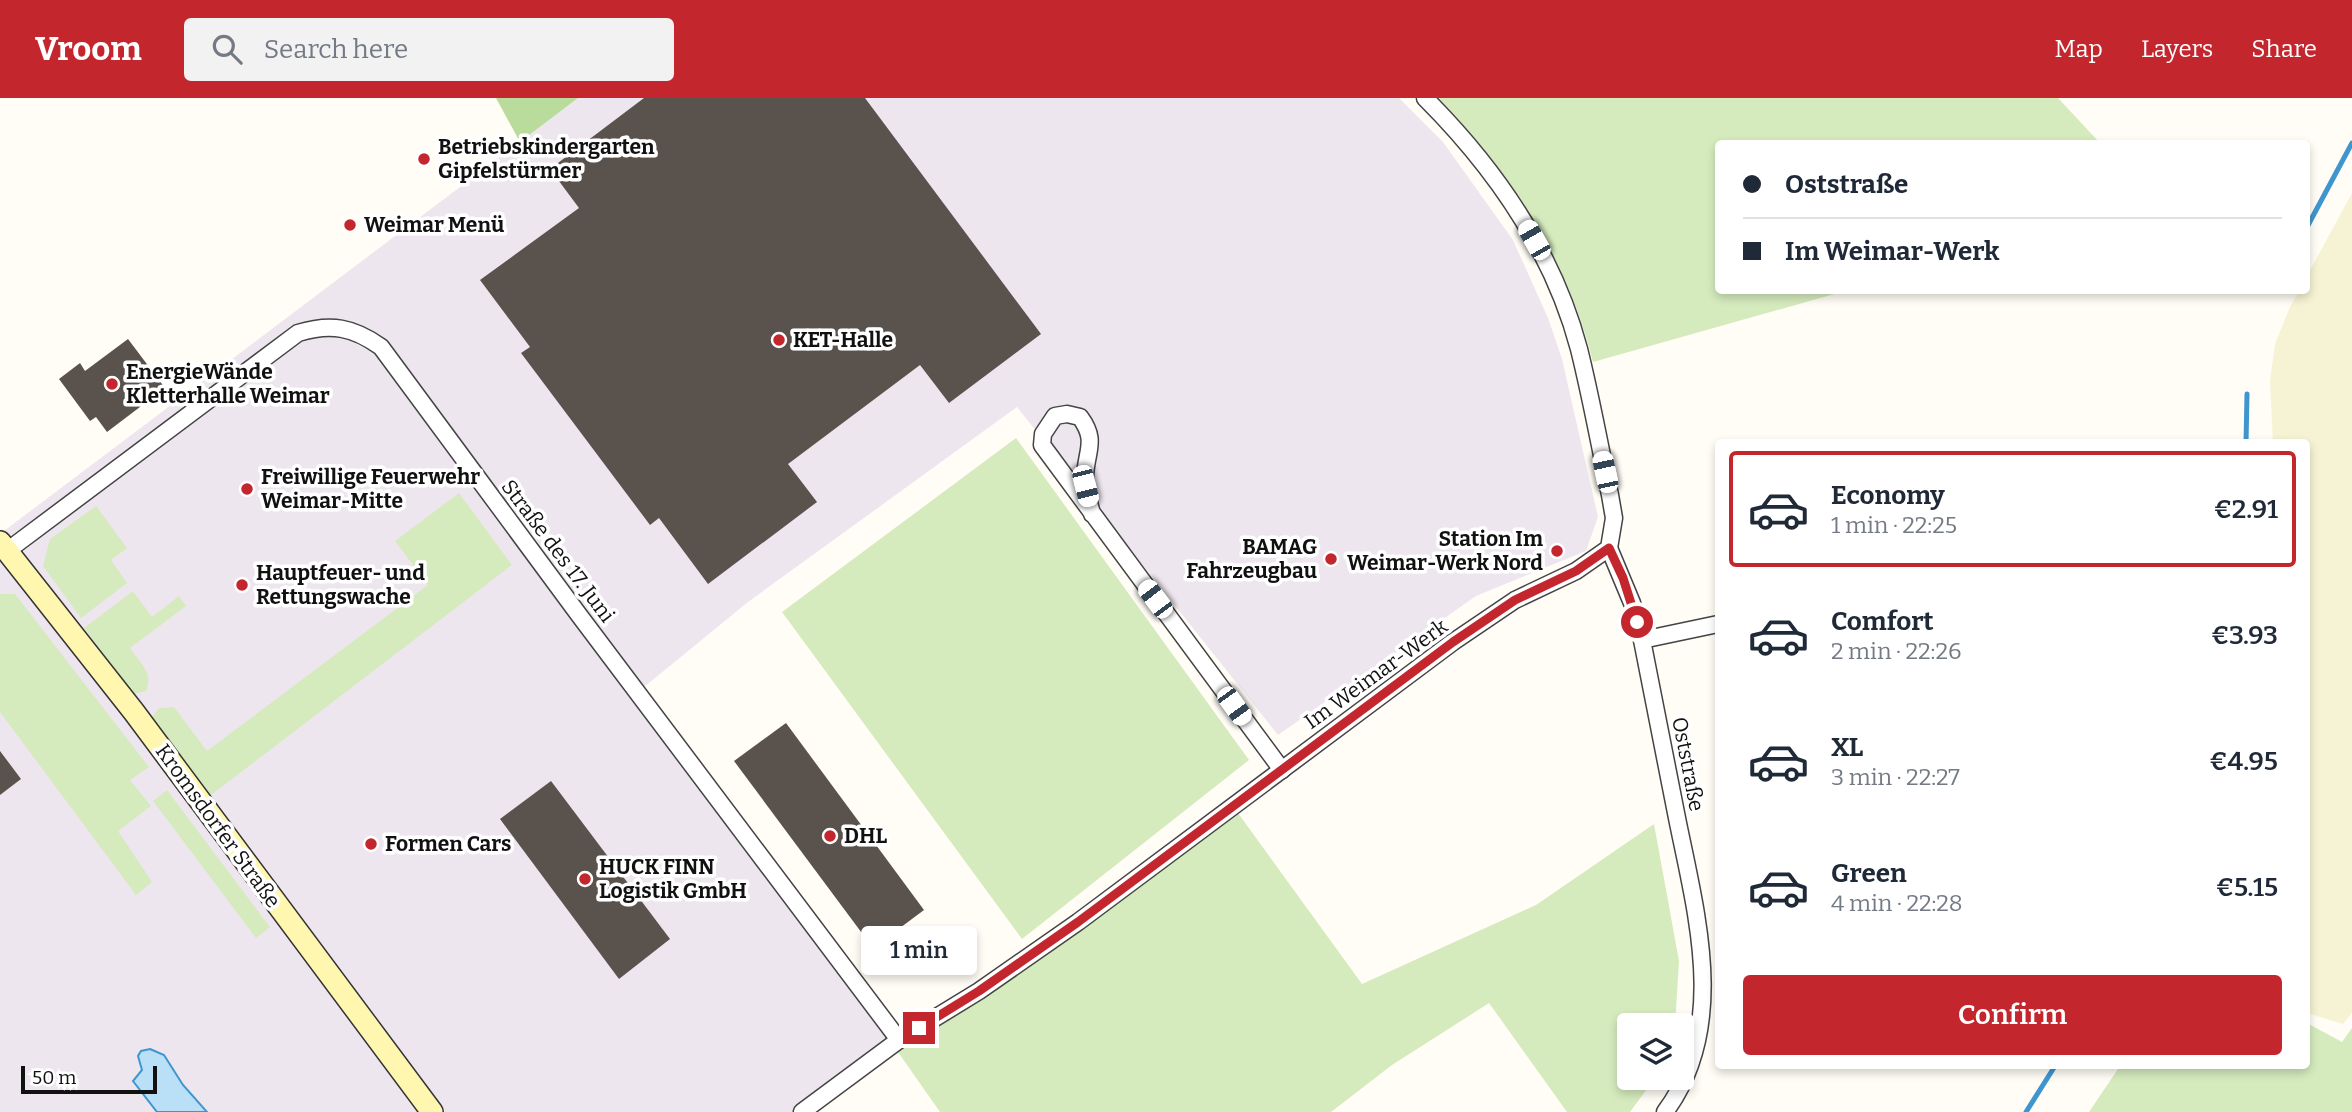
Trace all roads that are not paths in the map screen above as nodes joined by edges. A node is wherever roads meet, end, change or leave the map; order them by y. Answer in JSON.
{"nodes":[{"id":1,"x":1425,"y":98,"type":"edge"},
{"id":2,"x":1092,"y":514,"type":"junction"},
{"id":3,"x":3,"y":547,"type":"edge"},
{"id":4,"x":1609,"y":548,"type":"junction"},
{"id":5,"x":1715,"y":625,"type":"edge"},
{"id":6,"x":1642,"y":640,"type":"junction"},
{"id":7,"x":1282,"y":770,"type":"junction"},
{"id":8,"x":900,"y":1040,"type":"junction"},
{"id":9,"x":432,"y":1112,"type":"edge"},
{"id":10,"x":802,"y":1112,"type":"edge"},
{"id":11,"x":1665,"y":1112,"type":"edge"}],
"edges":[{"from":1,"to":4,"type":"street"},
{"from":2,"to":2,"type":"street"},
{"from":2,"to":7,"type":"street"},
{"from":3,"to":8,"type":"street","name":"Straße des 17. Juni"},
{"from":3,"to":9,"type":"street","name":"Kromsdorfer Straße"},
{"from":4,"to":6,"type":"street","name":"Oststraße"},
{"from":4,"to":7,"type":"street","name":"Im Weimar-Werk"},
{"from":5,"to":6,"type":"street"},
{"from":6,"to":11,"type":"street","name":"Oststraße"},
{"from":7,"to":8,"type":"street","name":"Im Weimar-Werk"},
{"from":8,"to":10,"type":"street","name":"Im Weimar-Werk"}]}
